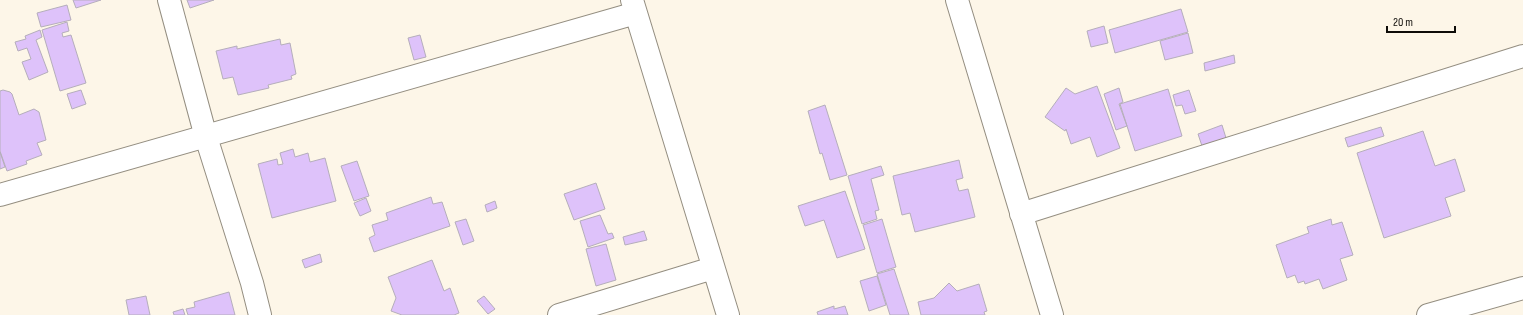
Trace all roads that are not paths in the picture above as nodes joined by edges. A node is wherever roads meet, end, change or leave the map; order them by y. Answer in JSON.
{"nodes":[{"id":1,"x":169,"y":0,"type":"edge"},
{"id":2,"x":957,"y":0,"type":"edge"},
{"id":3,"x":634,"y":7,"type":"edge"},
{"id":4,"x":1523,"y":57,"type":"edge"},
{"id":5,"x":206,"y":137,"type":"junction"},
{"id":6,"x":0,"y":195,"type":"edge"},
{"id":7,"x":1022,"y":218,"type":"junction"},
{"id":8,"x":713,"y":268,"type":"junction"},
{"id":9,"x":1523,"y":288,"type":"edge"},
{"id":10,"x":260,"y":315,"type":"edge"},
{"id":11,"x":559,"y":315,"type":"edge"},
{"id":12,"x":728,"y":315,"type":"edge"},
{"id":13,"x":1052,"y":315,"type":"edge"},
{"id":14,"x":1428,"y":315,"type":"edge"}],
"edges":[{"from":1,"to":5,"type":"street"},
{"from":2,"to":7,"type":"street"},
{"from":3,"to":5,"type":"street"},
{"from":3,"to":8,"type":"street"},
{"from":4,"to":7,"type":"street"},
{"from":5,"to":6,"type":"street"},
{"from":5,"to":10,"type":"street"},
{"from":7,"to":13,"type":"street"},
{"from":8,"to":11,"type":"street"},
{"from":8,"to":12,"type":"street"},
{"from":9,"to":14,"type":"street"}]}
